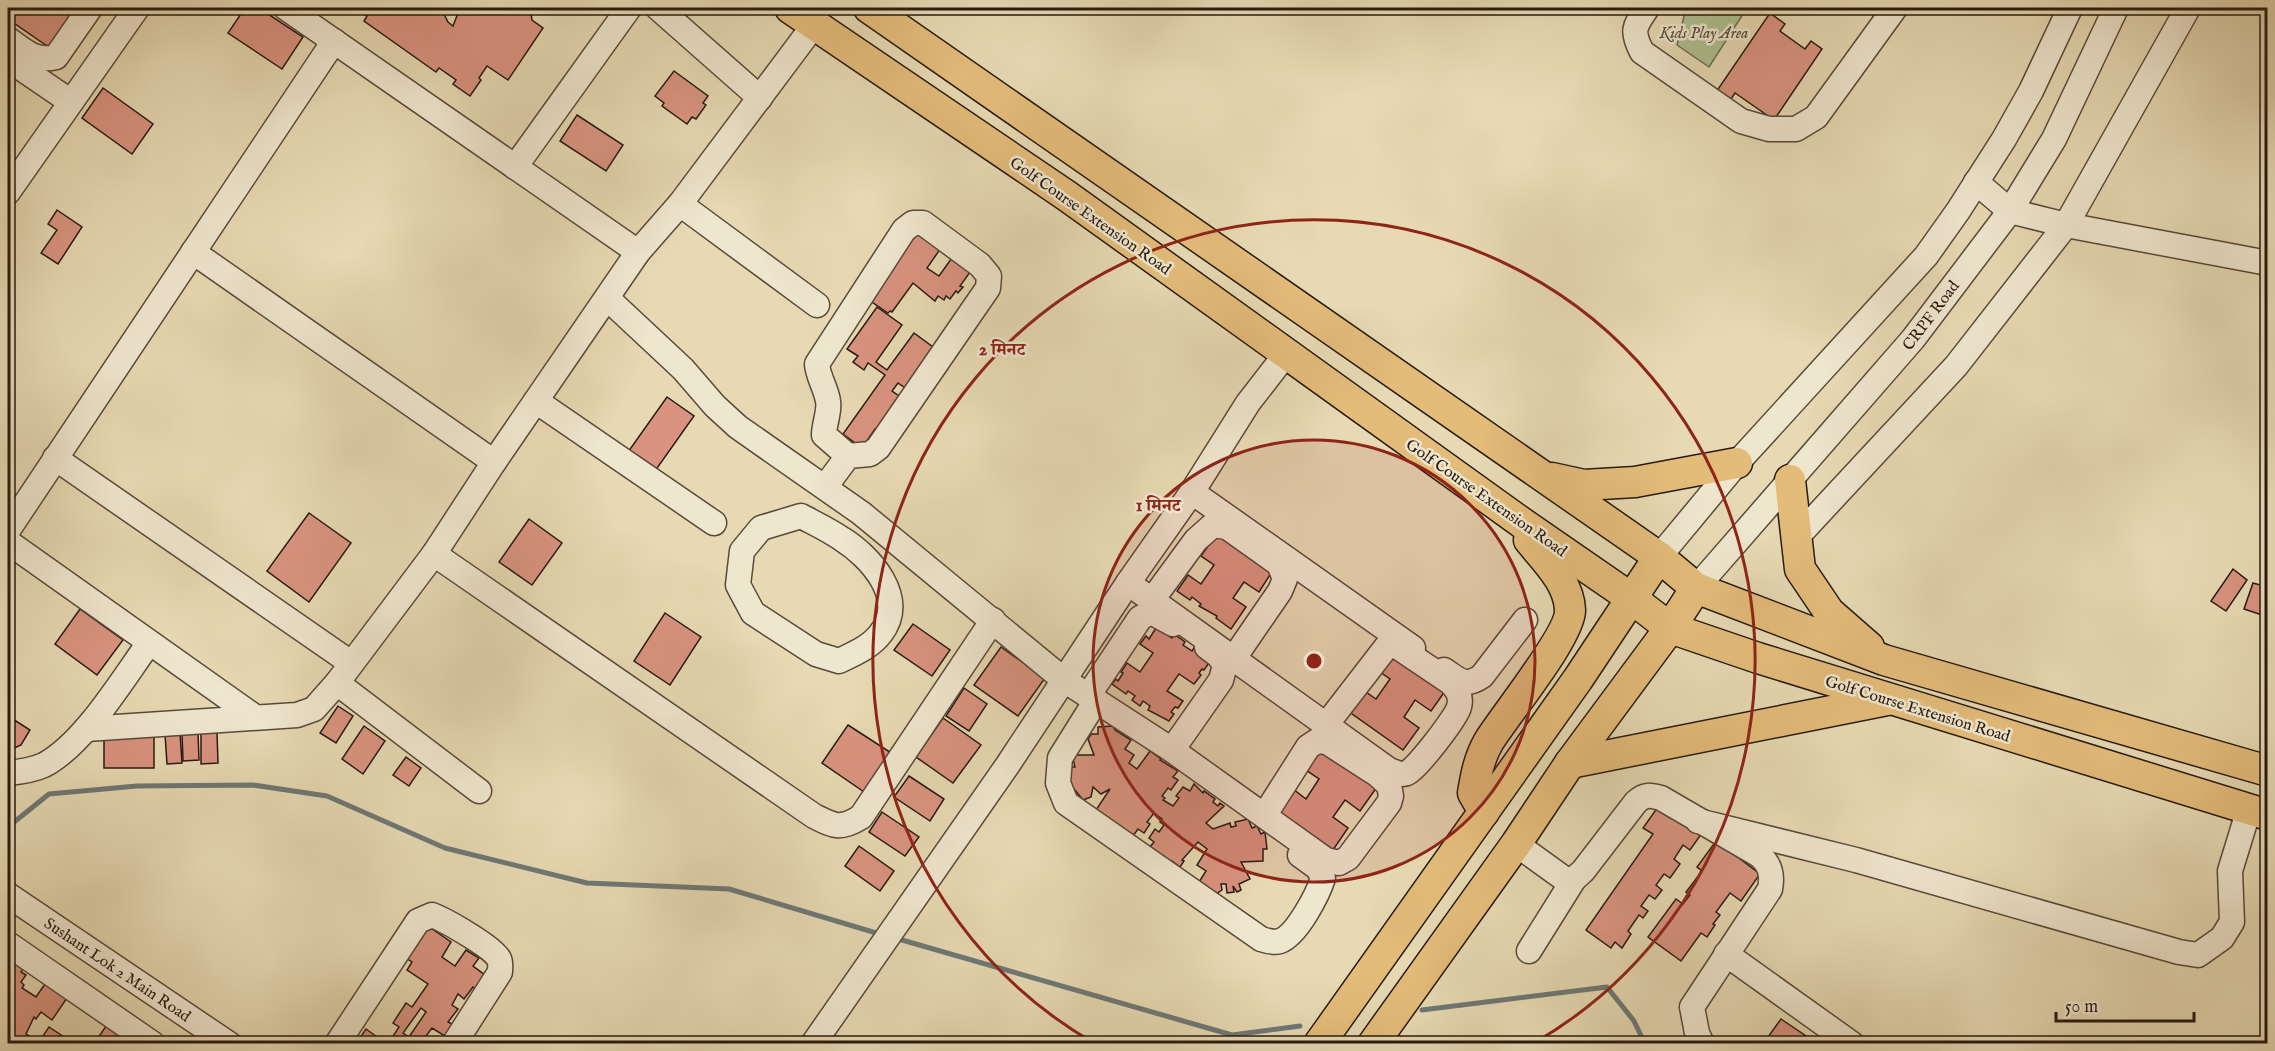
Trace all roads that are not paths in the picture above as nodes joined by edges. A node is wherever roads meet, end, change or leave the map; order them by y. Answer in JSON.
{"nodes":[{"id":1,"x":90,"y":8,"type":"edge"},
{"id":2,"x":137,"y":8,"type":"edge"},
{"id":3,"x":286,"y":8,"type":"edge"},
{"id":4,"x":629,"y":8,"type":"edge"},
{"id":5,"x":658,"y":8,"type":"edge"},
{"id":6,"x":869,"y":8,"type":"edge"},
{"id":7,"x":1647,"y":8,"type":"edge"},
{"id":8,"x":1895,"y":8,"type":"edge"},
{"id":9,"x":2070,"y":8,"type":"edge"},
{"id":10,"x":2116,"y":8,"type":"edge"},
{"id":11,"x":2188,"y":8,"type":"edge"},
{"id":12,"x":802,"y":16,"type":"edge"},
{"id":13,"x":334,"y":40,"type":"junction"},
{"id":14,"x":13,"y":53,"type":"edge"},
{"id":15,"x":760,"y":98,"type":"junction"},
{"id":16,"x":71,"y":102,"type":"junction"},
{"id":17,"x":515,"y":167,"type":"junction"},
{"id":18,"x":1976,"y":182,"type":"junction"},
{"id":19,"x":8,"y":192,"type":"edge"},
{"id":20,"x":680,"y":204,"type":"junction"},
{"id":21,"x":2010,"y":211,"type":"junction"},
{"id":22,"x":2066,"y":225,"type":"junction"},
{"id":23,"x":193,"y":252,"type":"junction"},
{"id":24,"x":639,"y":252,"type":"junction"},
{"id":25,"x":2268,"y":263,"type":"edge"},
{"id":26,"x":607,"y":298,"type":"junction"},
{"id":27,"x":818,"y":304,"type":"dead end"},
{"id":28,"x":1286,"y":354,"type":"junction"},
{"id":29,"x":536,"y":401,"type":"junction"},
{"id":30,"x":848,"y":456,"type":"junction"},
{"id":31,"x":56,"y":458,"type":"junction"},
{"id":32,"x":494,"y":462,"type":"junction"},
{"id":33,"x":1737,"y":463,"type":"junction"},
{"id":34,"x":1544,"y":477,"type":"junction"},
{"id":35,"x":1790,"y":480,"type":"junction"},
{"id":36,"x":825,"y":487,"type":"junction"},
{"id":37,"x":1192,"y":492,"type":"junction"},
{"id":38,"x":861,"y":513,"type":"junction"},
{"id":39,"x":714,"y":523,"type":"dead end"},
{"id":40,"x":1525,"y":525,"type":"junction"},
{"id":41,"x":8,"y":530,"type":"edge"},
{"id":42,"x":1796,"y":538,"type":"junction"},
{"id":43,"x":843,"y":539,"type":"junction"},
{"id":44,"x":8,"y":542,"type":"edge"},
{"id":45,"x":434,"y":554,"type":"junction"},
{"id":46,"x":1659,"y":557,"type":"junction"},
{"id":47,"x":1128,"y":583,"type":"junction"},
{"id":48,"x":1696,"y":588,"type":"junction"},
{"id":49,"x":1631,"y":598,"type":"junction"},
{"id":50,"x":1152,"y":600,"type":"junction"},
{"id":51,"x":993,"y":620,"type":"junction"},
{"id":52,"x":1525,"y":620,"type":"dead end"},
{"id":53,"x":1670,"y":628,"type":"junction"},
{"id":54,"x":149,"y":643,"type":"junction"},
{"id":55,"x":1234,"y":658,"type":"junction"},
{"id":56,"x":1884,"y":660,"type":"junction"},
{"id":57,"x":344,"y":673,"type":"junction"},
{"id":58,"x":1061,"y":684,"type":"junction"},
{"id":59,"x":1890,"y":699,"type":"junction"},
{"id":60,"x":1089,"y":703,"type":"junction"},
{"id":61,"x":255,"y":717,"type":"junction"},
{"id":62,"x":1326,"y":725,"type":"junction"},
{"id":63,"x":86,"y":729,"type":"junction"},
{"id":64,"x":2173,"y":743,"type":"junction"},
{"id":65,"x":1172,"y":750,"type":"junction"},
{"id":66,"x":1570,"y":763,"type":"junction"},
{"id":67,"x":2268,"y":771,"type":"edge"},
{"id":68,"x":8,"y":773,"type":"edge"},
{"id":69,"x":2165,"y":783,"type":"junction"},
{"id":70,"x":479,"y":791,"type":"dead end"},
{"id":71,"x":1484,"y":812,"type":"junction"},
{"id":72,"x":2258,"y":812,"type":"edge"},
{"id":73,"x":1264,"y":816,"type":"junction"},
{"id":74,"x":1698,"y":821,"type":"junction"},
{"id":75,"x":1516,"y":844,"type":"junction"},
{"id":76,"x":1574,"y":879,"type":"junction"},
{"id":77,"x":8,"y":895,"type":"edge"},
{"id":78,"x":8,"y":944,"type":"edge"},
{"id":79,"x":1529,"y":951,"type":"dead end"},
{"id":80,"x":1726,"y":954,"type":"junction"},
{"id":81,"x":153,"y":1044,"type":"edge"},
{"id":82,"x":229,"y":1044,"type":"edge"},
{"id":83,"x":337,"y":1044,"type":"edge"},
{"id":84,"x":454,"y":1044,"type":"edge"},
{"id":85,"x":813,"y":1044,"type":"edge"},
{"id":86,"x":1319,"y":1044,"type":"edge"},
{"id":87,"x":1373,"y":1044,"type":"edge"},
{"id":88,"x":1702,"y":1044,"type":"edge"},
{"id":89,"x":1852,"y":1044,"type":"edge"}],
"edges":[{"from":1,"to":14,"type":"street"},
{"from":2,"to":16,"type":"street"},
{"from":3,"to":13,"type":"street"},
{"from":4,"to":17,"type":"street"},
{"from":5,"to":15,"type":"street"},
{"from":6,"to":34,"type":"main road"},
{"from":7,"to":8,"type":"street"},
{"from":9,"to":18,"type":"street"},
{"from":10,"to":21,"type":"street","name":"CRPF Road"},
{"from":11,"to":22,"type":"street"},
{"from":12,"to":15,"type":"street"},
{"from":12,"to":28,"type":"main road","name":"Golf Course Extension Road"},
{"from":13,"to":17,"type":"street"},
{"from":13,"to":23,"type":"street"},
{"from":14,"to":16,"type":"street"},
{"from":15,"to":20,"type":"street"},
{"from":16,"to":19,"type":"street"},
{"from":17,"to":24,"type":"street"},
{"from":18,"to":21,"type":"street"},
{"from":18,"to":33,"type":"street"},
{"from":20,"to":24,"type":"street"},
{"from":20,"to":27,"type":"street"},
{"from":21,"to":22,"type":"street"},
{"from":21,"to":35,"type":"street","name":"CRPF Road"},
{"from":22,"to":25,"type":"street"},
{"from":22,"to":42,"type":"street"},
{"from":23,"to":31,"type":"street"},
{"from":23,"to":32,"type":"street"},
{"from":24,"to":26,"type":"street"},
{"from":26,"to":29,"type":"street"},
{"from":26,"to":36,"type":"street"},
{"from":28,"to":37,"type":"street"},
{"from":28,"to":40,"type":"main road","name":"Golf Course Extension Road"},
{"from":29,"to":32,"type":"street"},
{"from":29,"to":39,"type":"street"},
{"from":30,"to":30,"type":"street"},
{"from":30,"to":36,"type":"street"},
{"from":31,"to":41,"type":"street"},
{"from":31,"to":57,"type":"street"},
{"from":32,"to":45,"type":"street"},
{"from":33,"to":34,"type":"main road"},
{"from":33,"to":46,"type":"street"},
{"from":34,"to":46,"type":"main road"},
{"from":35,"to":42,"type":"main road"},
{"from":35,"to":48,"type":"street","name":"CRPF Road"},
{"from":36,"to":38,"type":"street"},
{"from":37,"to":47,"type":"street"},
{"from":37,"to":52,"type":"street"},
{"from":38,"to":43,"type":"street"},
{"from":38,"to":51,"type":"street"},
{"from":40,"to":49,"type":"main road","name":"Golf Course Extension Road"},
{"from":40,"to":71,"type":"main road"},
{"from":42,"to":56,"type":"main road"},
{"from":43,"to":43,"type":"street"},
{"from":44,"to":54,"type":"street"},
{"from":45,"to":51,"type":"street"},
{"from":45,"to":57,"type":"street"},
{"from":46,"to":48,"type":"main road"},
{"from":46,"to":49,"type":"main road"},
{"from":47,"to":50,"type":"street"},
{"from":47,"to":58,"type":"street"},
{"from":48,"to":53,"type":"main road"},
{"from":48,"to":56,"type":"main road"},
{"from":49,"to":53,"type":"main road","name":"Golf Course Extension Road"},
{"from":49,"to":71,"type":"main road"},
{"from":50,"to":55,"type":"street"},
{"from":50,"to":55,"type":"street"},
{"from":51,"to":58,"type":"street"},
{"from":53,"to":59,"type":"main road","name":"Golf Course Extension Road"},
{"from":53,"to":66,"type":"main road"},
{"from":54,"to":61,"type":"street"},
{"from":54,"to":63,"type":"street"},
{"from":55,"to":62,"type":"street"},
{"from":56,"to":64,"type":"main road"},
{"from":57,"to":61,"type":"street"},
{"from":57,"to":70,"type":"street"},
{"from":58,"to":60,"type":"street"},
{"from":58,"to":85,"type":"street"},
{"from":59,"to":66,"type":"main road"},
{"from":59,"to":69,"type":"main road","name":"Golf Course Extension Road"},
{"from":60,"to":60,"type":"street"},
{"from":60,"to":65,"type":"street"},
{"from":60,"to":65,"type":"street"},
{"from":61,"to":63,"type":"street"},
{"from":62,"to":62,"type":"street"},
{"from":63,"to":68,"type":"street"},
{"from":64,"to":67,"type":"main road"},
{"from":64,"to":69,"type":"main road"},
{"from":65,"to":73,"type":"street"},
{"from":66,"to":75,"type":"main road"},
{"from":69,"to":72,"type":"main road","name":"Golf Course Extension Road"},
{"from":71,"to":86,"type":"main road"},
{"from":72,"to":74,"type":"street"},
{"from":73,"to":73,"type":"street"},
{"from":74,"to":76,"type":"street"},
{"from":74,"to":80,"type":"street"},
{"from":75,"to":76,"type":"street"},
{"from":75,"to":87,"type":"main road"},
{"from":76,"to":79,"type":"street"},
{"from":77,"to":82,"type":"street","name":"Sushant Lok 2 Main Road"},
{"from":78,"to":81,"type":"street"},
{"from":80,"to":88,"type":"street"},
{"from":80,"to":89,"type":"street"},
{"from":83,"to":84,"type":"street"}]}
